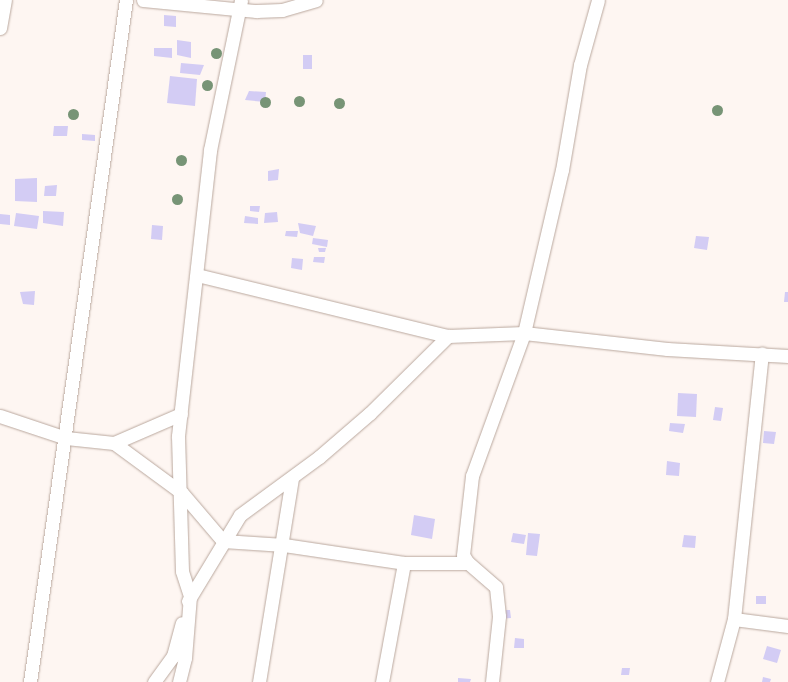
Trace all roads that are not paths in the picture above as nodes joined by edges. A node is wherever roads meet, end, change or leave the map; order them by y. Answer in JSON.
{"nodes":[{"id":1,"x":5,"y":0,"type":"edge"},
{"id":2,"x":126,"y":0,"type":"edge"},
{"id":3,"x":143,"y":0,"type":"edge"},
{"id":4,"x":316,"y":0,"type":"edge"},
{"id":5,"x":598,"y":0,"type":"edge"},
{"id":6,"x":240,"y":4,"type":"edge"},
{"id":7,"x":0,"y":28,"type":"edge"},
{"id":8,"x":197,"y":275,"type":"junction"},
{"id":9,"x":524,"y":333,"type":"junction"},
{"id":10,"x":448,"y":336,"type":"junction"},
{"id":11,"x":762,"y":353,"type":"junction"},
{"id":12,"x":788,"y":356,"type":"edge"},
{"id":13,"x":181,"y":414,"type":"junction"},
{"id":14,"x":0,"y":416,"type":"edge"},
{"id":15,"x":66,"y":438,"type":"junction"},
{"id":16,"x":114,"y":443,"type":"junction"},
{"id":17,"x":292,"y":478,"type":"junction"},
{"id":18,"x":182,"y":493,"type":"junction"},
{"id":19,"x":223,"y":541,"type":"junction"},
{"id":20,"x":284,"y":545,"type":"junction"},
{"id":21,"x":404,"y":563,"type":"junction"},
{"id":22,"x":468,"y":563,"type":"junction"},
{"id":23,"x":190,"y":596,"type":"junction"},
{"id":24,"x":734,"y":619,"type":"junction"},
{"id":25,"x":788,"y":626,"type":"edge"},
{"id":26,"x":30,"y":682,"type":"edge"},
{"id":27,"x":154,"y":682,"type":"edge"},
{"id":28,"x":179,"y":682,"type":"edge"},
{"id":29,"x":259,"y":682,"type":"edge"},
{"id":30,"x":382,"y":682,"type":"edge"},
{"id":31,"x":492,"y":682,"type":"edge"},
{"id":32,"x":717,"y":682,"type":"edge"}],
"edges":[{"from":1,"to":7,"type":"street"},
{"from":2,"to":15,"type":"street"},
{"from":3,"to":6,"type":"street"},
{"from":4,"to":6,"type":"street"},
{"from":5,"to":9,"type":"street"},
{"from":6,"to":8,"type":"street"},
{"from":8,"to":10,"type":"street"},
{"from":8,"to":13,"type":"street"},
{"from":9,"to":10,"type":"street"},
{"from":9,"to":11,"type":"street"},
{"from":9,"to":22,"type":"street"},
{"from":10,"to":17,"type":"street"},
{"from":11,"to":12,"type":"street"},
{"from":11,"to":24,"type":"street"},
{"from":13,"to":16,"type":"street"},
{"from":13,"to":18,"type":"street"},
{"from":14,"to":15,"type":"street"},
{"from":15,"to":16,"type":"street"},
{"from":15,"to":26,"type":"street"},
{"from":16,"to":18,"type":"street"},
{"from":17,"to":19,"type":"street"},
{"from":17,"to":20,"type":"street"},
{"from":18,"to":19,"type":"street"},
{"from":18,"to":23,"type":"street"},
{"from":19,"to":20,"type":"street"},
{"from":19,"to":23,"type":"street"},
{"from":20,"to":21,"type":"street"},
{"from":20,"to":29,"type":"street"},
{"from":21,"to":22,"type":"street"},
{"from":21,"to":30,"type":"street"},
{"from":22,"to":31,"type":"street"},
{"from":23,"to":27,"type":"street"},
{"from":23,"to":28,"type":"street"},
{"from":24,"to":25,"type":"street"},
{"from":24,"to":32,"type":"street"}]}
